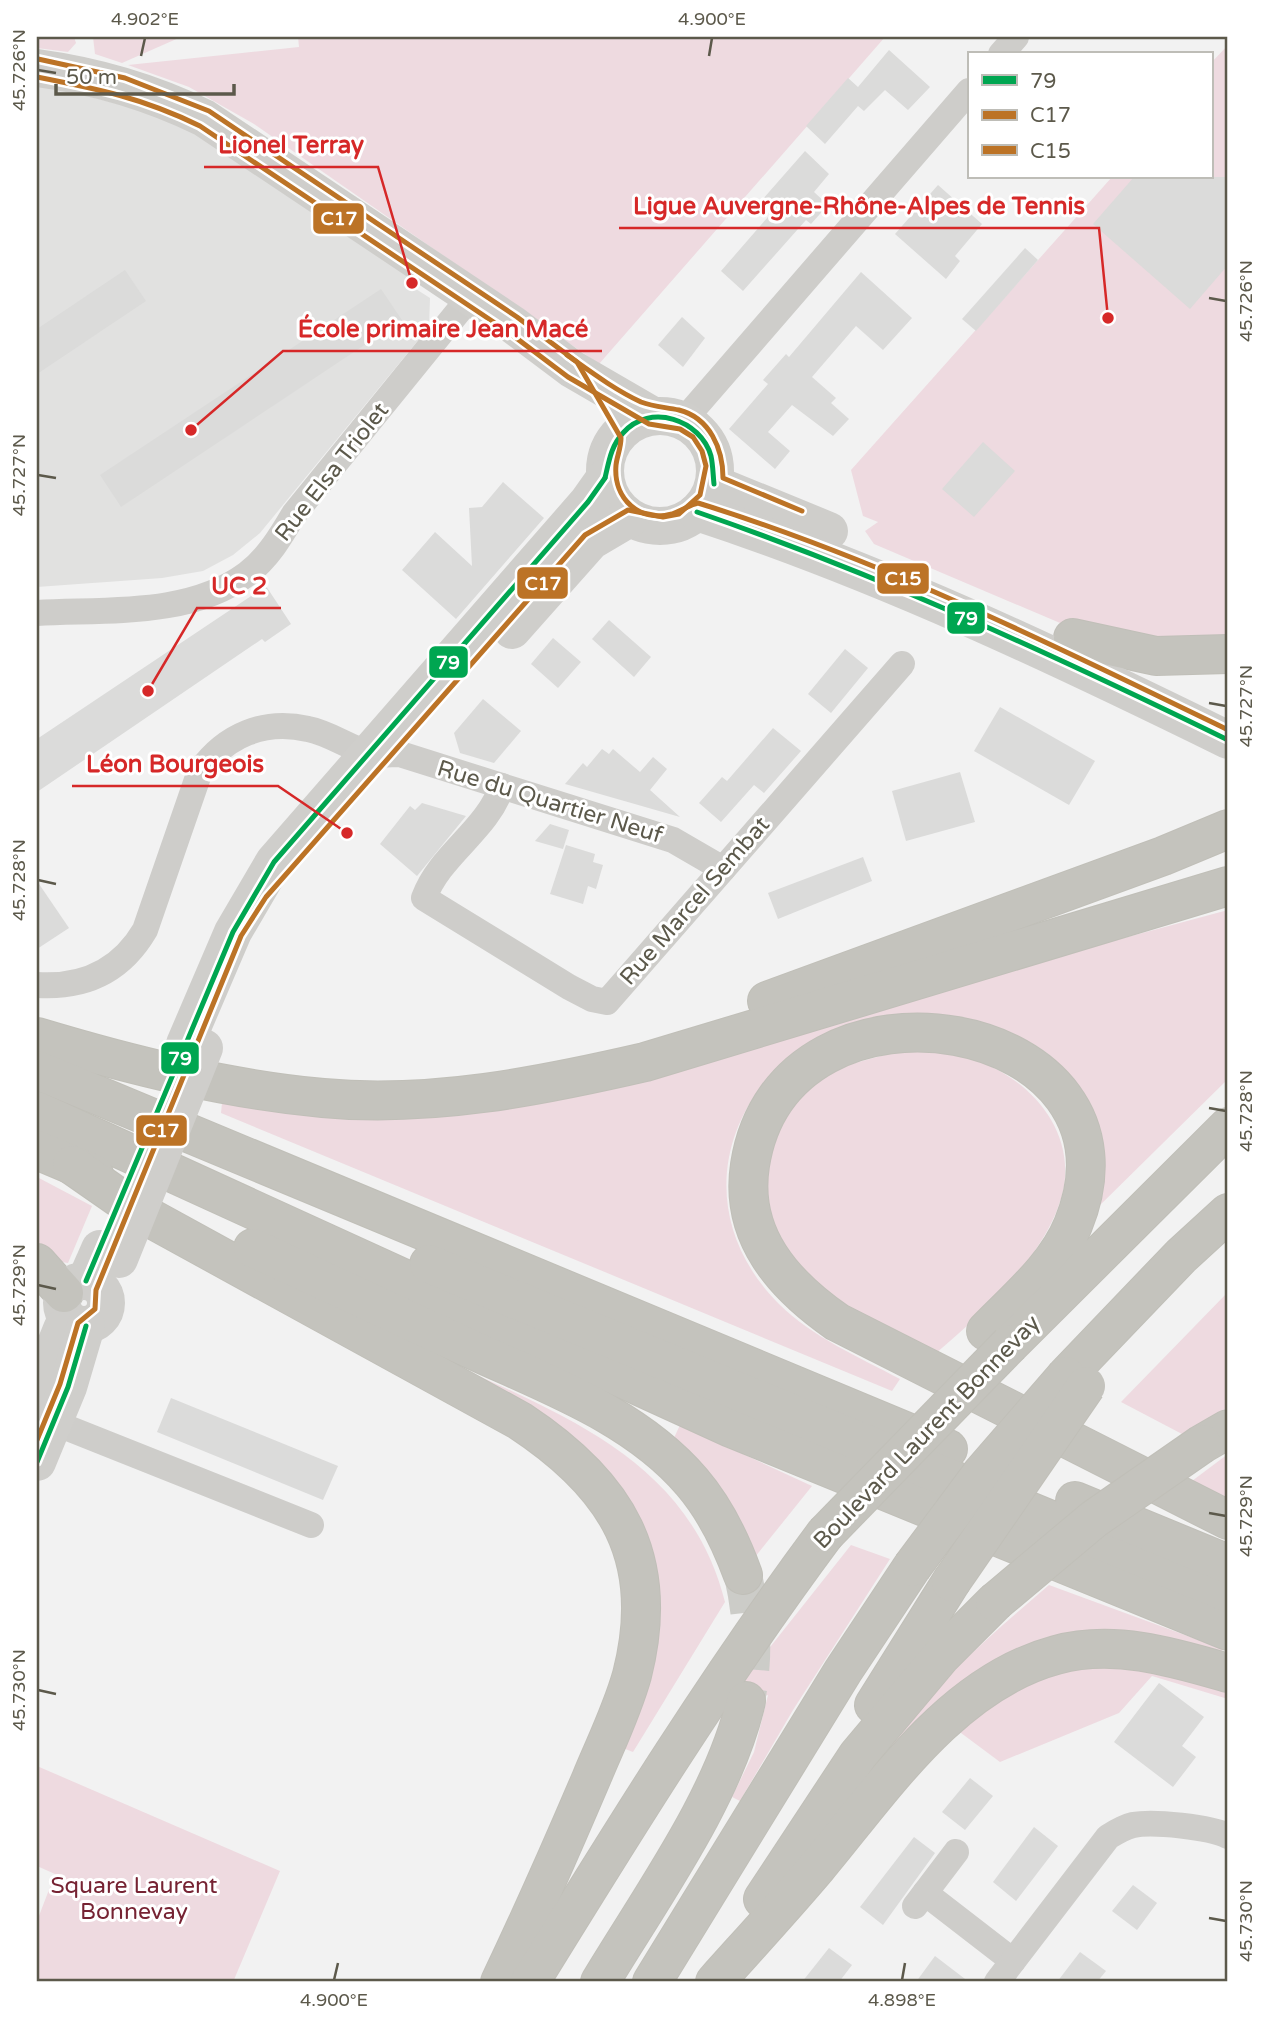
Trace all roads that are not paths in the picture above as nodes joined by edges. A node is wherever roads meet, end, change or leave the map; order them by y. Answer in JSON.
{"nodes":[{"id":1,"x":1016,"y":37,"type":"edge"},
{"id":2,"x":1003,"y":52,"type":"edge"},
{"id":3,"x":37,"y":68,"type":"edge"},
{"id":4,"x":968,"y":92,"type":"edge"},
{"id":5,"x":471,"y":296,"type":"junction"},
{"id":6,"x":572,"y":369,"type":"junction"},
{"id":7,"x":668,"y":418,"type":"junction"},
{"id":8,"x":613,"y":441,"type":"junction"},
{"id":9,"x":605,"y":478,"type":"junction"},
{"id":10,"x":706,"y":498,"type":"junction"},
{"id":11,"x":630,"y":517,"type":"junction"},
{"id":12,"x":37,"y":613,"type":"edge"},
{"id":13,"x":1073,"y":638,"type":"junction"},
{"id":14,"x":1228,"y":654,"type":"edge"},
{"id":15,"x":902,"y":664,"type":"dead end"},
{"id":16,"x":1228,"y":711,"type":"edge"},
{"id":17,"x":1228,"y":740,"type":"edge"},
{"id":18,"x":385,"y":754,"type":"junction"},
{"id":19,"x":502,"y":786,"type":"junction"},
{"id":20,"x":1228,"y":828,"type":"edge"},
{"id":21,"x":723,"y":869,"type":"junction"},
{"id":22,"x":1228,"y":886,"type":"edge"},
{"id":23,"x":37,"y":985,"type":"edge"},
{"id":24,"x":37,"y":1037,"type":"edge"},
{"id":25,"x":37,"y":1070,"type":"edge"},
{"id":26,"x":230,"y":1084,"type":"junction"},
{"id":27,"x":37,"y":1099,"type":"edge"},
{"id":28,"x":37,"y":1111,"type":"edge"},
{"id":29,"x":1228,"y":1127,"type":"edge"},
{"id":30,"x":37,"y":1150,"type":"edge"},
{"id":31,"x":72,"y":1165,"type":"junction"},
{"id":32,"x":1228,"y":1213,"type":"edge"},
{"id":33,"x":37,"y":1263,"type":"edge"},
{"id":34,"x":89,"y":1288,"type":"junction"},
{"id":35,"x":998,"y":1338,"type":"junction"},
{"id":36,"x":1076,"y":1381,"type":"junction"},
{"id":37,"x":42,"y":1410,"type":"edge"},
{"id":38,"x":1215,"y":1436,"type":"edge"},
{"id":39,"x":37,"y":1462,"type":"edge"},
{"id":40,"x":1228,"y":1520,"type":"edge"},
{"id":41,"x":312,"y":1525,"type":"dead end"},
{"id":42,"x":1228,"y":1564,"type":"edge"},
{"id":43,"x":743,"y":1575,"type":"tunnel mouth"},
{"id":44,"x":1228,"y":1593,"type":"edge"},
{"id":45,"x":1228,"y":1631,"type":"edge"},
{"id":46,"x":1228,"y":1673,"type":"edge"},
{"id":47,"x":746,"y":1701,"type":"tunnel mouth"},
{"id":48,"x":1228,"y":1836,"type":"edge"},
{"id":49,"x":956,"y":1852,"type":"dead end"},
{"id":50,"x":1005,"y":1972,"type":"edge"},
{"id":51,"x":500,"y":1982,"type":"edge"},
{"id":52,"x":530,"y":1982,"type":"edge"},
{"id":53,"x":600,"y":1982,"type":"edge"},
{"id":54,"x":652,"y":1982,"type":"edge"},
{"id":55,"x":707,"y":1982,"type":"edge"},
{"id":56,"x":715,"y":1982,"type":"edge"}],
"edges":[{"from":1,"to":2,"type":"street"},
{"from":3,"to":5,"type":"main road"},
{"from":4,"to":7,"type":"street"},
{"from":5,"to":6,"type":"main road"},
{"from":5,"to":12,"type":"street","name":"Rue Elsa Triolet"},
{"from":6,"to":7,"type":"main road"},
{"from":6,"to":8,"type":"main road"},
{"from":7,"to":8,"type":"main road"},
{"from":7,"to":10,"type":"main road"},
{"from":8,"to":9,"type":"main road"},
{"from":9,"to":11,"type":"main road"},
{"from":9,"to":18,"type":"main road"},
{"from":10,"to":11,"type":"main road"},
{"from":10,"to":13,"type":"main road"},
{"from":10,"to":17,"type":"main road"},
{"from":11,"to":18,"type":"main road"},
{"from":13,"to":14,"type":"highway"},
{"from":13,"to":16,"type":"main road"},
{"from":15,"to":21,"type":"street","name":"Rue Marcel Sembat"},
{"from":18,"to":19,"type":"street","name":"Rue du Quartier Neuf"},
{"from":18,"to":23,"type":"street","name":"Rue du Quartier Neuf"},
{"from":18,"to":34,"type":"main road"},
{"from":19,"to":21,"type":"street","name":"Rue du Quartier Neuf"},
{"from":19,"to":21,"type":"street","name":"Rue Marcel Sembat"},
{"from":20,"to":26,"type":"highway"},
{"from":22,"to":26,"type":"highway"},
{"from":24,"to":26,"type":"highway"},
{"from":25,"to":42,"type":"highway"},
{"from":27,"to":44,"type":"highway"},
{"from":28,"to":45,"type":"highway"},
{"from":29,"to":35,"type":"highway","name":"Boulevard Laurent Bonnevay"},
{"from":30,"to":31,"type":"highway"},
{"from":31,"to":43,"type":"highway"},
{"from":31,"to":51,"type":"highway"},
{"from":32,"to":36,"type":"highway"},
{"from":33,"to":34,"type":"highway"},
{"from":34,"to":37,"type":"main road"},
{"from":35,"to":40,"type":"highway"},
{"from":35,"to":52,"type":"highway","name":"Boulevard Laurent Bonnevay","bridge":true},
{"from":36,"to":54,"type":"highway","bridge":true},
{"from":36,"to":55,"type":"highway","bridge":true},
{"from":37,"to":39,"type":"main road"},
{"from":37,"to":41,"type":"street"},
{"from":38,"to":55,"type":"highway","bridge":true},
{"from":46,"to":56,"type":"highway"},
{"from":47,"to":53,"type":"highway"},
{"from":48,"to":50,"type":"street"},
{"from":49,"to":50,"type":"street"}]}
